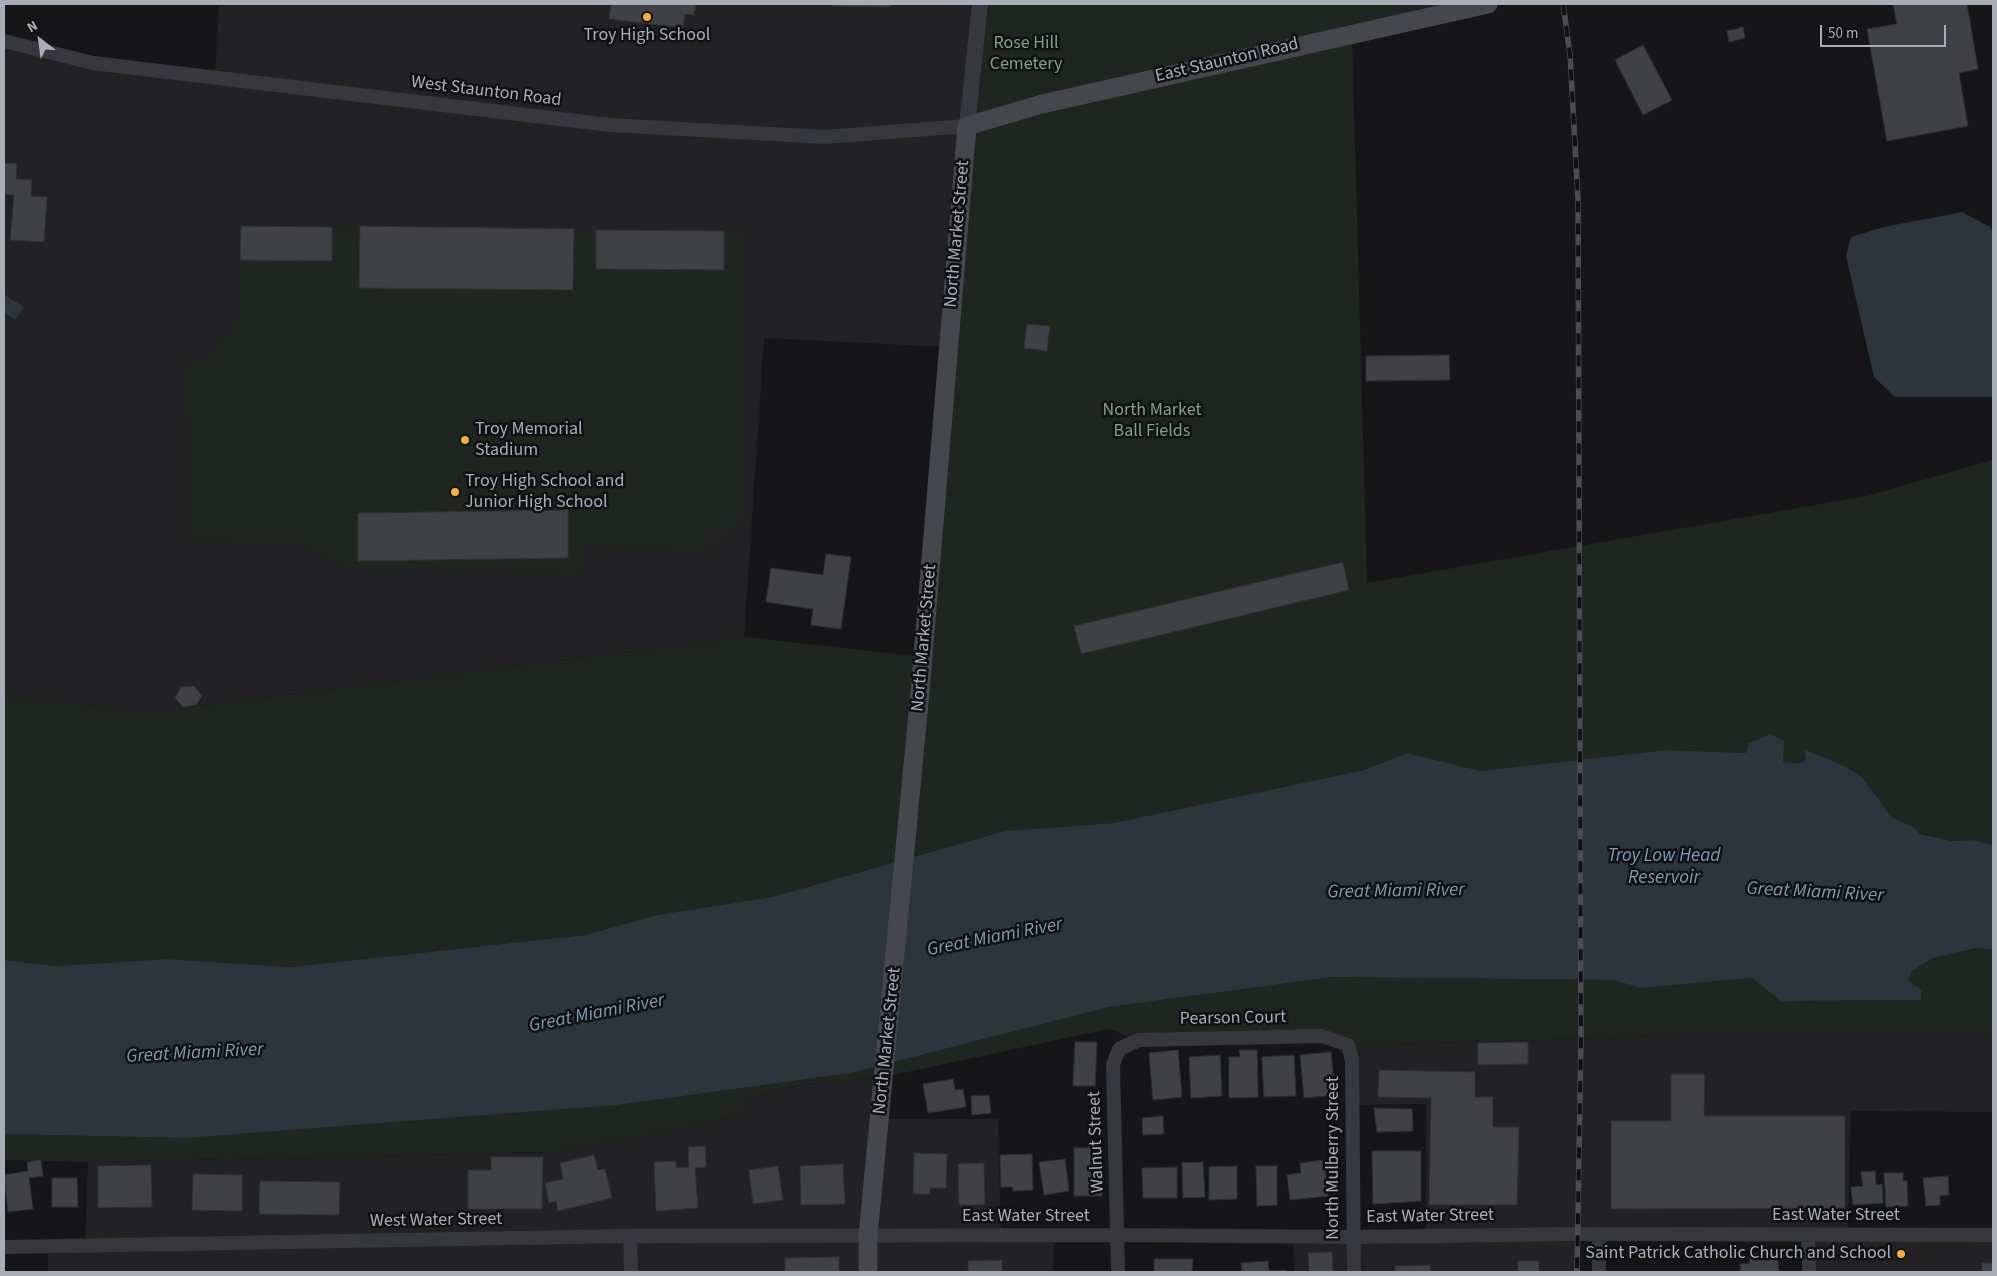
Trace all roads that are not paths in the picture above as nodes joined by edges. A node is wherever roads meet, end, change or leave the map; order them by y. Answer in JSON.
{"nodes":[{"id":1,"x":980,"y":4,"type":"edge"},
{"id":2,"x":1488,"y":4,"type":"edge"},
{"id":3,"x":4,"y":41,"type":"edge"},
{"id":4,"x":967,"y":126,"type":"junction"},
{"id":5,"x":1348,"y":1045,"type":"joint"},
{"id":6,"x":1120,"y":1048,"type":"joint"},
{"id":7,"x":1599,"y":1234,"type":"junction"},
{"id":8,"x":1118,"y":1235,"type":"junction"},
{"id":9,"x":1808,"y":1235,"type":"junction"},
{"id":10,"x":1993,"y":1235,"type":"edge"},
{"id":11,"x":630,"y":1236,"type":"junction"},
{"id":12,"x":868,"y":1236,"type":"junction"},
{"id":13,"x":1354,"y":1237,"type":"junction"},
{"id":14,"x":4,"y":1247,"type":"edge"},
{"id":15,"x":631,"y":1272,"type":"edge"},
{"id":16,"x":868,"y":1272,"type":"edge"},
{"id":17,"x":1118,"y":1272,"type":"edge"},
{"id":18,"x":1354,"y":1272,"type":"edge"},
{"id":19,"x":1599,"y":1272,"type":"edge"},
{"id":20,"x":1808,"y":1272,"type":"edge"}],
"edges":[{"from":1,"to":4,"type":"street","name":"North Market Street"},
{"from":2,"to":4,"type":"main road","name":"East Staunton Road"},
{"from":3,"to":4,"type":"street","name":"West Staunton Road"},
{"from":4,"to":12,"type":"main road","name":"North Market Street"},
{"from":5,"to":6,"type":"street","name":"Pearson Court"},
{"from":5,"to":13,"type":"street","name":"North Mulberry Street"},
{"from":6,"to":8,"type":"street","name":"Walnut Street"},
{"from":7,"to":9,"type":"street","name":"East Water Street"},
{"from":7,"to":13,"type":"street","name":"East Water Street"},
{"from":7,"to":19,"type":"street"},
{"from":8,"to":12,"type":"street","name":"East Water Street"},
{"from":8,"to":13,"type":"street","name":"East Water Street"},
{"from":8,"to":17,"type":"street","name":"Walnut Street"},
{"from":9,"to":10,"type":"street","name":"East Water Street"},
{"from":9,"to":20,"type":"street"},
{"from":11,"to":12,"type":"street","name":"West Water Street"},
{"from":11,"to":14,"type":"street","name":"West Water Street"},
{"from":11,"to":15,"type":"street"},
{"from":12,"to":16,"type":"main road","name":"North Market Street"},
{"from":13,"to":18,"type":"street","name":"North Mulberry Street"}]}
